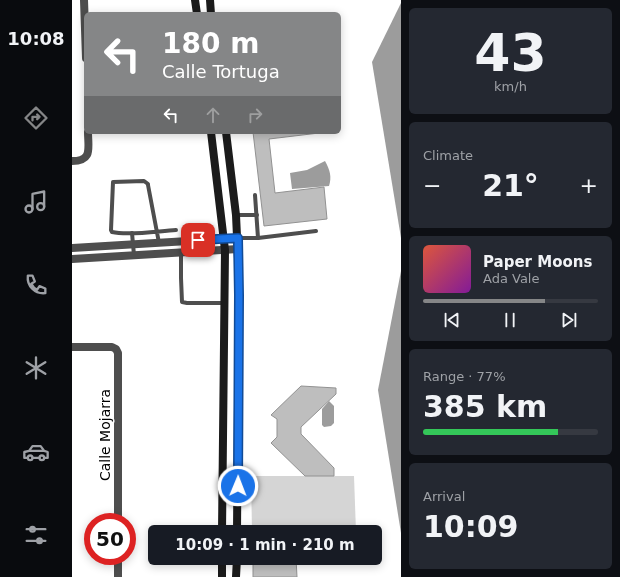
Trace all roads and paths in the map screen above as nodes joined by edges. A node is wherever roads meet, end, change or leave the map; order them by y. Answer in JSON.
{"nodes":[{"id":1,"x":84,"y":0,"type":"edge"},
{"id":2,"x":195,"y":0,"type":"edge"},
{"id":3,"x":210,"y":0,"type":"edge"},
{"id":4,"x":84,"y":12,"type":"edge"},
{"id":5,"x":197,"y":12,"type":"edge"},
{"id":6,"x":211,"y":12,"type":"edge"},
{"id":7,"x":88,"y":134,"type":"edge"},
{"id":8,"x":211,"y":134,"type":"edge"},
{"id":9,"x":226,"y":134,"type":"edge"},
{"id":10,"x":72,"y":161,"type":"edge"},
{"id":11,"x":255,"y":195,"type":"dead end"},
{"id":12,"x":236,"y":215,"type":"junction"},
{"id":13,"x":257,"y":215,"type":"junction"},
{"id":14,"x":176,"y":230,"type":"dead end"},
{"id":15,"x":157,"y":231,"type":"junction"},
{"id":16,"x":316,"y":231,"type":"dead end"},
{"id":17,"x":132,"y":232,"type":"junction"},
{"id":18,"x":238,"y":238,"type":"junction"},
{"id":19,"x":258,"y":238,"type":"junction"},
{"id":20,"x":223,"y":239,"type":"junction"},
{"id":21,"x":160,"y":243,"type":"junction"},
{"id":22,"x":133,"y":244,"type":"junction"},
{"id":23,"x":72,"y":248,"type":"edge"},
{"id":24,"x":238,"y":249,"type":"junction"},
{"id":25,"x":225,"y":250,"type":"junction"},
{"id":26,"x":181,"y":252,"type":"junction"},
{"id":27,"x":134,"y":255,"type":"junction"},
{"id":28,"x":72,"y":259,"type":"edge"},
{"id":29,"x":225,"y":303,"type":"junction"},
{"id":30,"x":72,"y":347,"type":"edge"},
{"id":31,"x":118,"y":513,"type":"edge"},
{"id":32,"x":222,"y":525,"type":"edge"},
{"id":33,"x":237,"y":525,"type":"edge"},
{"id":34,"x":118,"y":565,"type":"edge"},
{"id":35,"x":222,"y":565,"type":"edge"},
{"id":36,"x":237,"y":565,"type":"edge"},
{"id":37,"x":118,"y":577,"type":"edge"},
{"id":38,"x":222,"y":577,"type":"edge"},
{"id":39,"x":236,"y":577,"type":"edge"}],
"edges":[{"from":1,"to":4,"type":"street"},
{"from":2,"to":5,"type":"main road"},
{"from":3,"to":6,"type":"main road"},
{"from":7,"to":10,"type":"street"},
{"from":8,"to":20,"type":"main road"},
{"from":9,"to":12,"type":"main road"},
{"from":11,"to":13,"type":"lane"},
{"from":12,"to":13,"type":"lane"},
{"from":12,"to":18,"type":"main road"},
{"from":13,"to":19,"type":"lane"},
{"from":14,"to":15,"type":"lane"},
{"from":15,"to":17,"type":"lane"},
{"from":15,"to":17,"type":"lane"},
{"from":15,"to":21,"type":"lane"},
{"from":16,"to":19,"type":"lane"},
{"from":17,"to":22,"type":"lane"},
{"from":18,"to":19,"type":"lane"},
{"from":18,"to":20,"type":"street"},
{"from":18,"to":24,"type":"main road"},
{"from":20,"to":21,"type":"street"},
{"from":20,"to":25,"type":"main road"},
{"from":21,"to":22,"type":"street"},
{"from":22,"to":23,"type":"street"},
{"from":22,"to":27,"type":"lane"},
{"from":24,"to":25,"type":"street"},
{"from":24,"to":33,"type":"main road"},
{"from":25,"to":26,"type":"street"},
{"from":25,"to":29,"type":"main road"},
{"from":26,"to":27,"type":"street"},
{"from":26,"to":29,"type":"lane"},
{"from":27,"to":28,"type":"street"},
{"from":29,"to":32,"type":"main road"},
{"from":30,"to":31,"type":"street","name":"Calle Mojarra"},
{"from":34,"to":37,"type":"street"},
{"from":35,"to":38,"type":"main road"},
{"from":36,"to":39,"type":"main road"}]}
